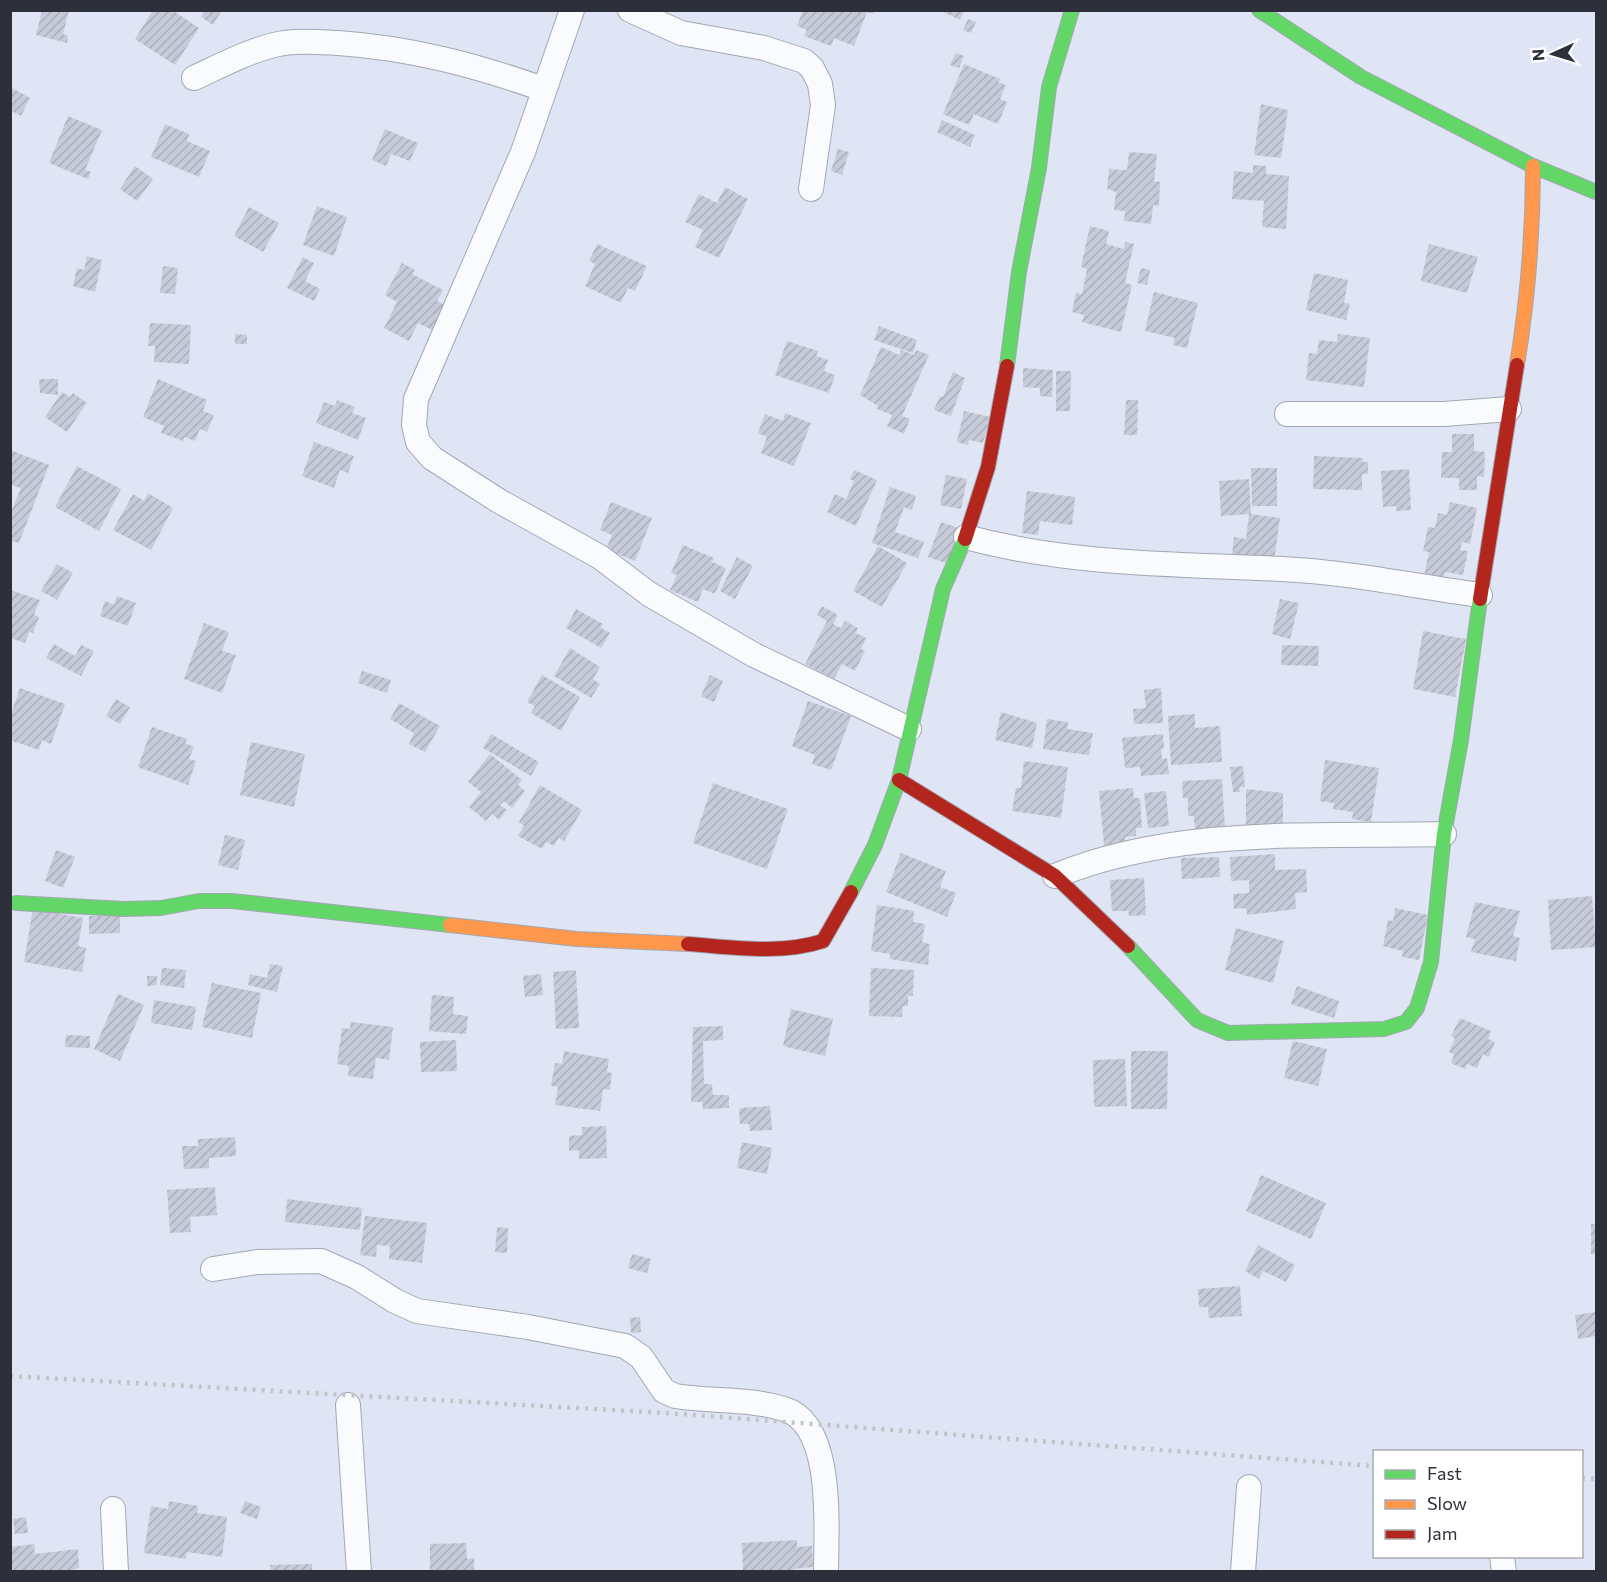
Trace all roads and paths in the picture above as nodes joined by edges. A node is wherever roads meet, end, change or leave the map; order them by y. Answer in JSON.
{"nodes":[{"id":1,"x":572,"y":10,"type":"edge"},
{"id":2,"x":630,"y":10,"type":"edge"},
{"id":3,"x":1072,"y":10,"type":"edge"},
{"id":4,"x":1259,"y":10,"type":"edge"},
{"id":5,"x":194,"y":78,"type":"dead end"},
{"id":6,"x":543,"y":89,"type":"junction"},
{"id":7,"x":1533,"y":166,"type":"junction"},
{"id":8,"x":811,"y":189,"type":"dead end"},
{"id":9,"x":1596,"y":192,"type":"edge"},
{"id":10,"x":1509,"y":409,"type":"junction"},
{"id":11,"x":1287,"y":414,"type":"dead end"},
{"id":12,"x":966,"y":537,"type":"junction"},
{"id":13,"x":1480,"y":595,"type":"junction"},
{"id":14,"x":909,"y":729,"type":"junction"},
{"id":15,"x":899,"y":780,"type":"junction"},
{"id":16,"x":1444,"y":834,"type":"junction"},
{"id":17,"x":1055,"y":876,"type":"junction"},
{"id":18,"x":16,"y":903,"type":"dead end"},
{"id":19,"x":213,"y":1269,"type":"dead end"},
{"id":20,"x":348,"y":1405,"type":"dead end"},
{"id":21,"x":1250,"y":1487,"type":"dead end"},
{"id":22,"x":113,"y":1509,"type":"dead end"},
{"id":23,"x":116,"y":1572,"type":"edge"},
{"id":24,"x":359,"y":1572,"type":"edge"},
{"id":25,"x":826,"y":1572,"type":"edge"},
{"id":26,"x":1243,"y":1572,"type":"edge"}],
"edges":[{"from":1,"to":6,"type":"street"},
{"from":2,"to":8,"type":"street"},
{"from":3,"to":12,"type":"street"},
{"from":4,"to":7,"type":"street"},
{"from":5,"to":6,"type":"street"},
{"from":6,"to":14,"type":"street"},
{"from":7,"to":9,"type":"street"},
{"from":7,"to":10,"type":"street"},
{"from":10,"to":11,"type":"street"},
{"from":10,"to":13,"type":"street"},
{"from":12,"to":13,"type":"street"},
{"from":12,"to":14,"type":"street"},
{"from":13,"to":16,"type":"street"},
{"from":14,"to":15,"type":"street"},
{"from":15,"to":17,"type":"street"},
{"from":15,"to":18,"type":"street"},
{"from":16,"to":17,"type":"street"},
{"from":16,"to":17,"type":"street"},
{"from":19,"to":25,"type":"street"},
{"from":20,"to":24,"type":"street"},
{"from":21,"to":26,"type":"street"},
{"from":22,"to":23,"type":"street"}]}
